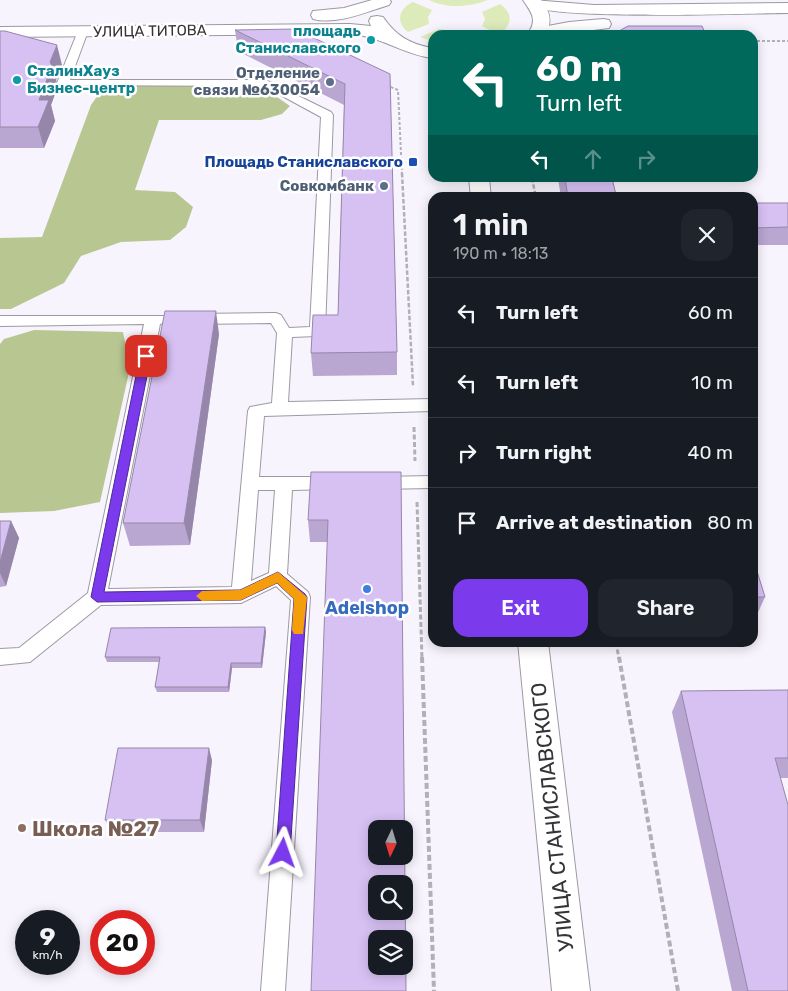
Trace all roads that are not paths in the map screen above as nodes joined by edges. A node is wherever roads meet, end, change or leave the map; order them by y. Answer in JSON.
{"nodes":[{"id":1,"x":385,"y":1,"type":"edge"},
{"id":2,"x":534,"y":2,"type":"edge"},
{"id":3,"x":788,"y":8,"type":"edge"},
{"id":4,"x":0,"y":16,"type":"edge"},
{"id":5,"x":300,"y":22,"type":"junction"},
{"id":6,"x":788,"y":23,"type":"edge"},
{"id":7,"x":540,"y":30,"type":"edge"},
{"id":8,"x":555,"y":30,"type":"edge"},
{"id":9,"x":83,"y":31,"type":"junction"},
{"id":10,"x":0,"y":32,"type":"edge"},
{"id":11,"x":388,"y":36,"type":"junction"},
{"id":12,"x":428,"y":54,"type":"edge"},
{"id":13,"x":153,"y":319,"type":"junction"},
{"id":14,"x":0,"y":321,"type":"edge"},
{"id":15,"x":285,"y":333,"type":"junction"},
{"id":16,"x":428,"y":405,"type":"edge"},
{"id":17,"x":280,"y":408,"type":"junction"},
{"id":18,"x":428,"y":482,"type":"edge"},
{"id":19,"x":250,"y":484,"type":"junction"},
{"id":20,"x":284,"y":484,"type":"junction"},
{"id":21,"x":278,"y":577,"type":"junction"},
{"id":22,"x":241,"y":595,"type":"junction"},
{"id":23,"x":97,"y":597,"type":"junction"},
{"id":24,"x":534,"y":647,"type":"edge"},
{"id":25,"x":0,"y":657,"type":"edge"},
{"id":26,"x":273,"y":991,"type":"edge"},
{"id":27,"x":571,"y":991,"type":"edge"}],
"edges":[{"from":1,"to":5,"type":"main road"},
{"from":1,"to":11,"type":"main road"},
{"from":2,"to":3,"type":"main road"},
{"from":2,"to":7,"type":"main road"},
{"from":4,"to":5,"type":"main road","name":"УЛИЦА ТИТОВА"},
{"from":5,"to":9,"type":"main road","name":"УЛИЦА ТИТОВА"},
{"from":5,"to":11,"type":"main road"},
{"from":6,"to":8,"type":"main road"},
{"from":9,"to":10,"type":"main road","name":"УЛИЦА ТИТОВА"},
{"from":9,"to":15,"type":"lane"},
{"from":11,"to":12,"type":"main road"},
{"from":13,"to":14,"type":"lane"},
{"from":13,"to":15,"type":"lane"},
{"from":13,"to":23,"type":"lane"},
{"from":15,"to":17,"type":"lane"},
{"from":16,"to":17,"type":"lane"},
{"from":17,"to":19,"type":"lane"},
{"from":18,"to":20,"type":"lane"},
{"from":19,"to":20,"type":"lane"},
{"from":19,"to":22,"type":"lane"},
{"from":20,"to":21,"type":"lane"},
{"from":21,"to":22,"type":"lane"},
{"from":21,"to":26,"type":"lane"},
{"from":22,"to":23,"type":"lane"},
{"from":23,"to":25,"type":"lane"},
{"from":24,"to":27,"type":"main road","name":"УЛИЦА СТАНИСЛАВСКОГО"}]}
